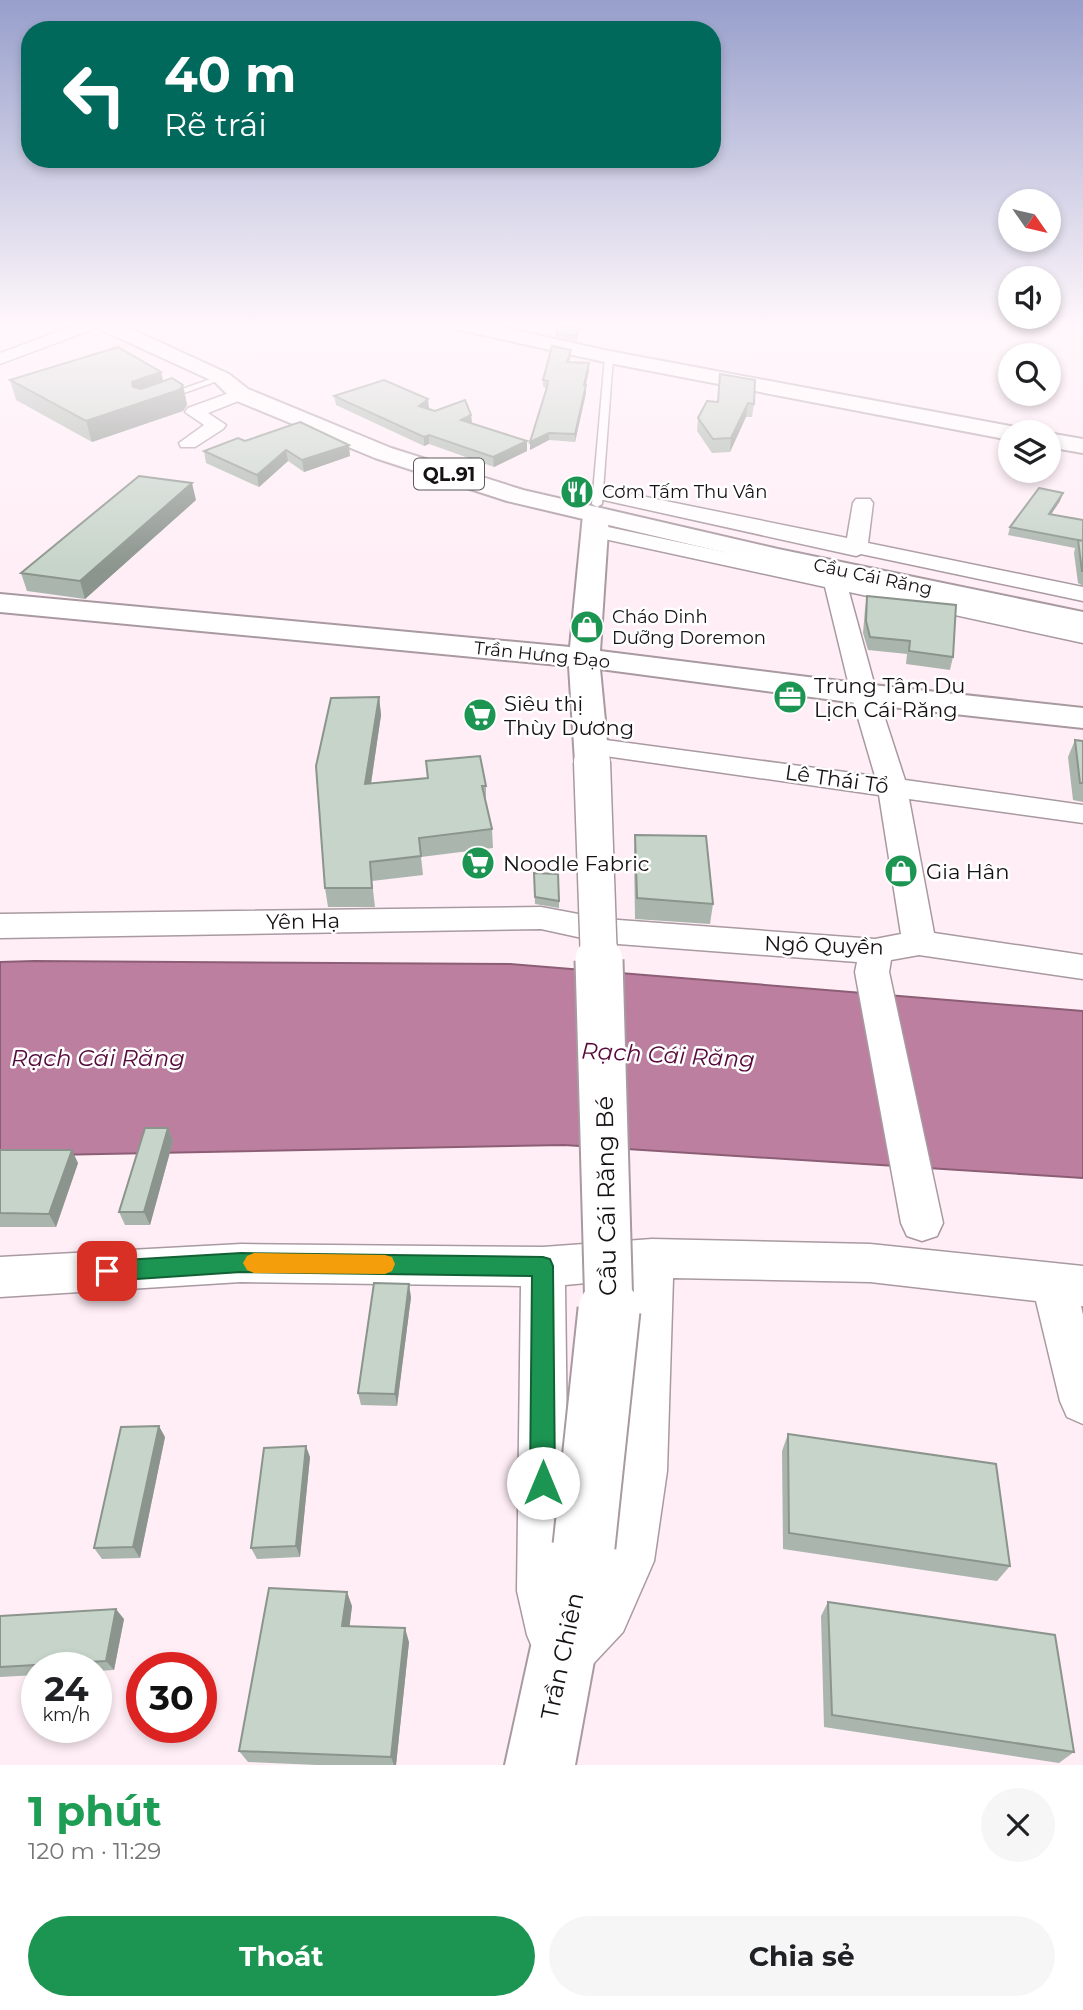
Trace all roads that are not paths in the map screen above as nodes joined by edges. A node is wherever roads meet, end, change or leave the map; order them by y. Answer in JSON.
{"nodes":[{"id":1,"x":211,"y":405,"type":"edge"},
{"id":2,"x":280,"y":405,"type":"edge"},
{"id":3,"x":604,"y":405,"type":"edge"},
{"id":4,"x":880,"y":405,"type":"edge"},
{"id":5,"x":998,"y":430,"type":"edge"},
{"id":6,"x":1061,"y":442,"type":"edge"},
{"id":7,"x":188,"y":443,"type":"dead end"},
{"id":8,"x":1083,"y":446,"type":"edge"},
{"id":9,"x":863,"y":503,"type":"dead end"},
{"id":10,"x":596,"y":511,"type":"junction"},
{"id":11,"x":668,"y":526,"type":"junction"},
{"id":12,"x":856,"y":549,"type":"junction"},
{"id":13,"x":836,"y":585,"type":"junction"},
{"id":14,"x":1083,"y":594,"type":"edge"},
{"id":15,"x":0,"y":603,"type":"edge"},
{"id":16,"x":1083,"y":608,"type":"edge"},
{"id":17,"x":1083,"y":621,"type":"edge"},
{"id":18,"x":1083,"y":636,"type":"edge"},
{"id":19,"x":584,"y":658,"type":"junction"},
{"id":20,"x":864,"y":694,"type":"junction"},
{"id":21,"x":1083,"y":718,"type":"edge"},
{"id":22,"x":591,"y":754,"type":"junction"},
{"id":23,"x":892,"y":786,"type":"junction"},
{"id":24,"x":1083,"y":814,"type":"edge"},
{"id":25,"x":0,"y":926,"type":"edge"},
{"id":26,"x":605,"y":931,"type":"joint"},
{"id":27,"x":919,"y":943,"type":"junction"},
{"id":28,"x":874,"y":962,"type":"junction"},
{"id":29,"x":1083,"y":967,"type":"edge"},
{"id":30,"x":922,"y":1223,"type":"dead end"},
{"id":31,"x":652,"y":1258,"type":"junction"},
{"id":32,"x":543,"y":1266,"type":"junction"},
{"id":33,"x":0,"y":1278,"type":"edge"},
{"id":34,"x":1068,"y":1284,"type":"edge"},
{"id":35,"x":1083,"y":1401,"type":"edge"},
{"id":36,"x":584,"y":1546,"type":"joint"},
{"id":37,"x":560,"y":1658,"type":"junction"},
{"id":38,"x":540,"y":1765,"type":"edge"}],
"edges":[{"from":1,"to":7,"type":"street"},
{"from":2,"to":10,"type":"main road","number":"QL.91"},
{"from":3,"to":10,"type":"lane"},
{"from":4,"to":5,"type":"main road"},
{"from":6,"to":8,"type":"main road"},
{"from":9,"to":12,"type":"street"},
{"from":10,"to":11,"type":"main road","number":"QL.91"},
{"from":10,"to":12,"type":"street"},
{"from":10,"to":13,"type":"street"},
{"from":10,"to":19,"type":"main road","name":"Cầu Cái Răng Bé"},
{"from":11,"to":16,"type":"main road","name":"Cầu Cái Răng","number":"QL.91"},
{"from":11,"to":17,"type":"main road","name":"Cầu Cái Răng","number":"QL.91"},
{"from":12,"to":14,"type":"street"},
{"from":13,"to":18,"type":"street"},
{"from":13,"to":20,"type":"street"},
{"from":15,"to":19,"type":"main road","name":"Trần Hưng Đạo"},
{"from":19,"to":20,"type":"main road","name":"Trần Hưng Đạo"},
{"from":19,"to":22,"type":"main road","name":"Cầu Cái Răng Bé"},
{"from":20,"to":21,"type":"main road","name":"Trần Hưng Đạo"},
{"from":20,"to":23,"type":"street"},
{"from":22,"to":23,"type":"street","name":"Lê Thái Tổ"},
{"from":22,"to":36,"type":"main road","name":"Cầu Cái Răng Bé","bridge":true},
{"from":23,"to":24,"type":"street","name":"Lê Thái Tổ"},
{"from":23,"to":27,"type":"street"},
{"from":25,"to":26,"type":"street","name":"Yên Hạ"},
{"from":26,"to":28,"type":"street","name":"Ngô Quyền"},
{"from":27,"to":28,"type":"street","name":"Ngô Quyền"},
{"from":27,"to":29,"type":"street","name":"Ngô Quyền"},
{"from":28,"to":30,"type":"street"},
{"from":31,"to":32,"type":"street"},
{"from":31,"to":34,"type":"street"},
{"from":31,"to":37,"type":"street"},
{"from":32,"to":33,"type":"street"},
{"from":32,"to":37,"type":"street"},
{"from":34,"to":35,"type":"street"},
{"from":36,"to":37,"type":"main road","name":"Trần Chiên"},
{"from":37,"to":38,"type":"main road","name":"Trần Chiên"}]}
